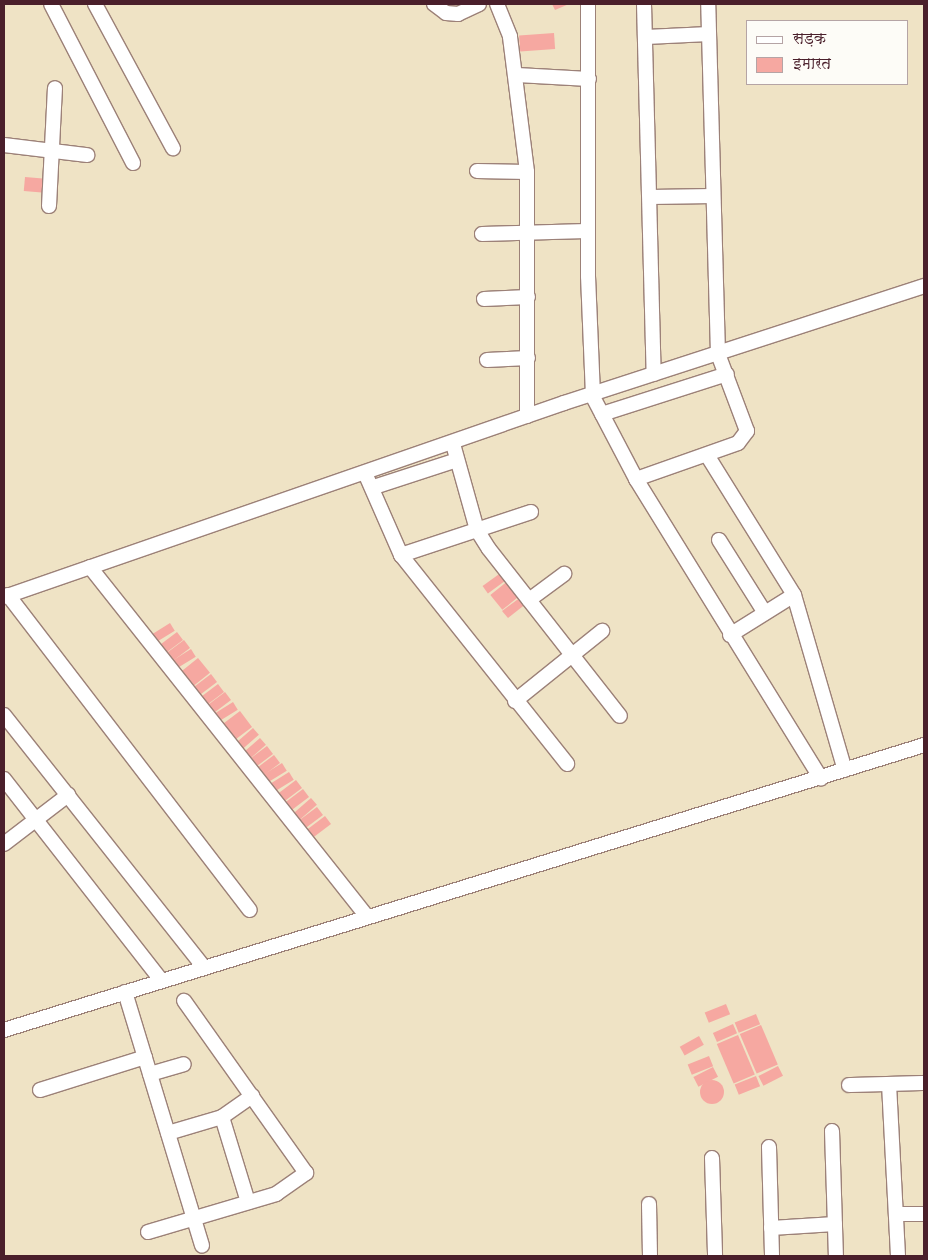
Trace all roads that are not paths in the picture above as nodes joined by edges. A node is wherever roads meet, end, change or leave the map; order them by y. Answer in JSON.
{"nodes":[{"id":1,"x":51,"y":4,"type":"edge"},
{"id":2,"x":95,"y":4,"type":"edge"},
{"id":3,"x":434,"y":4,"type":"edge"},
{"id":4,"x":479,"y":4,"type":"edge"},
{"id":5,"x":497,"y":4,"type":"edge"},
{"id":6,"x":588,"y":4,"type":"edge"},
{"id":7,"x":644,"y":4,"type":"edge"},
{"id":8,"x":708,"y":4,"type":"edge"},
{"id":9,"x":709,"y":34,"type":"junction"},
{"id":10,"x":646,"y":37,"type":"junction"},
{"id":11,"x":517,"y":75,"type":"junction"},
{"id":12,"x":589,"y":79,"type":"junction"},
{"id":13,"x":55,"y":88,"type":"dead end"},
{"id":14,"x":4,"y":145,"type":"edge"},
{"id":15,"x":173,"y":148,"type":"dead end"},
{"id":16,"x":51,"y":152,"type":"junction"},
{"id":17,"x":86,"y":155,"type":"dead end"},
{"id":18,"x":133,"y":163,"type":"dead end"},
{"id":19,"x":477,"y":171,"type":"dead end"},
{"id":20,"x":527,"y":172,"type":"junction"},
{"id":21,"x":713,"y":196,"type":"junction"},
{"id":22,"x":650,"y":198,"type":"junction"},
{"id":23,"x":49,"y":206,"type":"dead end"},
{"id":24,"x":587,"y":231,"type":"junction"},
{"id":25,"x":482,"y":234,"type":"dead end"},
{"id":26,"x":528,"y":234,"type":"junction"},
{"id":27,"x":924,"y":286,"type":"edge"},
{"id":28,"x":528,"y":297,"type":"junction"},
{"id":29,"x":484,"y":299,"type":"dead end"},
{"id":30,"x":718,"y":354,"type":"junction"},
{"id":31,"x":528,"y":358,"type":"junction"},
{"id":32,"x":487,"y":360,"type":"dead end"},
{"id":33,"x":654,"y":374,"type":"junction"},
{"id":34,"x":727,"y":374,"type":"junction"},
{"id":35,"x":593,"y":397,"type":"junction"},
{"id":36,"x":602,"y":414,"type":"junction"},
{"id":37,"x":527,"y":416,"type":"junction"},
{"id":38,"x":453,"y":444,"type":"junction"},
{"id":39,"x":707,"y":455,"type":"junction"},
{"id":40,"x":457,"y":460,"type":"junction"},
{"id":41,"x":365,"y":473,"type":"junction"},
{"id":42,"x":636,"y":479,"type":"junction"},
{"id":43,"x":374,"y":487,"type":"junction"},
{"id":44,"x":531,"y":512,"type":"dead end"},
{"id":45,"x":478,"y":530,"type":"junction"},
{"id":46,"x":719,"y":540,"type":"dead end"},
{"id":47,"x":400,"y":555,"type":"junction"},
{"id":48,"x":90,"y":567,"type":"junction"},
{"id":49,"x":564,"y":574,"type":"dead end"},
{"id":50,"x":794,"y":595,"type":"junction"},
{"id":51,"x":6,"y":596,"type":"edge"},
{"id":52,"x":529,"y":600,"type":"junction"},
{"id":53,"x":765,"y":613,"type":"junction"},
{"id":54,"x":602,"y":631,"type":"dead end"},
{"id":55,"x":730,"y":635,"type":"junction"},
{"id":56,"x":571,"y":656,"type":"junction"},
{"id":57,"x":515,"y":702,"type":"junction"},
{"id":58,"x":4,"y":715,"type":"edge"},
{"id":59,"x":620,"y":716,"type":"dead end"},
{"id":60,"x":924,"y":745,"type":"edge"},
{"id":61,"x":567,"y":764,"type":"dead end"},
{"id":62,"x":845,"y":770,"type":"junction"},
{"id":63,"x":821,"y":778,"type":"junction"},
{"id":64,"x":4,"y":779,"type":"edge"},
{"id":65,"x":68,"y":795,"type":"junction"},
{"id":66,"x":36,"y":820,"type":"junction"},
{"id":67,"x":4,"y":844,"type":"edge"},
{"id":68,"x":250,"y":910,"type":"dead end"},
{"id":69,"x":367,"y":916,"type":"junction"},
{"id":70,"x":204,"y":967,"type":"junction"},
{"id":71,"x":161,"y":980,"type":"junction"},
{"id":72,"x":125,"y":992,"type":"junction"},
{"id":73,"x":184,"y":1000,"type":"dead end"},
{"id":74,"x":4,"y":1030,"type":"edge"},
{"id":75,"x":145,"y":1057,"type":"junction"},
{"id":76,"x":184,"y":1064,"type":"dead end"},
{"id":77,"x":150,"y":1074,"type":"junction"},
{"id":78,"x":924,"y":1083,"type":"edge"},
{"id":79,"x":889,"y":1084,"type":"junction"},
{"id":80,"x":849,"y":1085,"type":"dead end"},
{"id":81,"x":40,"y":1090,"type":"dead end"},
{"id":82,"x":252,"y":1096,"type":"junction"},
{"id":83,"x":222,"y":1117,"type":"junction"},
{"id":84,"x":832,"y":1131,"type":"dead end"},
{"id":85,"x":168,"y":1133,"type":"junction"},
{"id":86,"x":769,"y":1147,"type":"dead end"},
{"id":87,"x":712,"y":1158,"type":"dead end"},
{"id":88,"x":248,"y":1202,"type":"junction"},
{"id":89,"x":649,"y":1204,"type":"dead end"},
{"id":90,"x":896,"y":1214,"type":"junction"},
{"id":91,"x":924,"y":1214,"type":"edge"},
{"id":92,"x":194,"y":1218,"type":"junction"},
{"id":93,"x":835,"y":1224,"type":"junction"},
{"id":94,"x":770,"y":1228,"type":"junction"},
{"id":95,"x":148,"y":1232,"type":"dead end"},
{"id":96,"x":202,"y":1246,"type":"dead end"},
{"id":97,"x":650,"y":1256,"type":"edge"},
{"id":98,"x":715,"y":1256,"type":"edge"},
{"id":99,"x":772,"y":1256,"type":"edge"},
{"id":100,"x":836,"y":1256,"type":"edge"},
{"id":101,"x":898,"y":1256,"type":"edge"}],
"edges":[{"from":1,"to":18,"type":"street"},
{"from":2,"to":15,"type":"street"},
{"from":3,"to":4,"type":"street"},
{"from":5,"to":11,"type":"street"},
{"from":6,"to":12,"type":"street"},
{"from":7,"to":10,"type":"street"},
{"from":8,"to":9,"type":"street"},
{"from":9,"to":10,"type":"street"},
{"from":9,"to":21,"type":"street"},
{"from":10,"to":22,"type":"street"},
{"from":11,"to":12,"type":"street"},
{"from":11,"to":20,"type":"street"},
{"from":12,"to":24,"type":"street"},
{"from":13,"to":16,"type":"street"},
{"from":14,"to":16,"type":"street"},
{"from":16,"to":17,"type":"street"},
{"from":16,"to":23,"type":"street"},
{"from":19,"to":20,"type":"street"},
{"from":20,"to":26,"type":"street"},
{"from":21,"to":22,"type":"street"},
{"from":21,"to":30,"type":"street"},
{"from":22,"to":33,"type":"street"},
{"from":24,"to":26,"type":"street"},
{"from":24,"to":35,"type":"street"},
{"from":25,"to":26,"type":"street"},
{"from":26,"to":28,"type":"street"},
{"from":27,"to":30,"type":"street"},
{"from":28,"to":29,"type":"street"},
{"from":28,"to":31,"type":"street"},
{"from":30,"to":33,"type":"street"},
{"from":30,"to":34,"type":"street"},
{"from":31,"to":32,"type":"street"},
{"from":31,"to":37,"type":"street"},
{"from":33,"to":35,"type":"street"},
{"from":34,"to":36,"type":"street"},
{"from":34,"to":39,"type":"street"},
{"from":35,"to":36,"type":"street"},
{"from":35,"to":37,"type":"street"},
{"from":36,"to":42,"type":"street"},
{"from":37,"to":38,"type":"street"},
{"from":38,"to":40,"type":"street"},
{"from":38,"to":41,"type":"street"},
{"from":39,"to":42,"type":"street"},
{"from":39,"to":50,"type":"street"},
{"from":40,"to":43,"type":"street"},
{"from":40,"to":45,"type":"street"},
{"from":41,"to":43,"type":"street"},
{"from":41,"to":48,"type":"street"},
{"from":42,"to":55,"type":"street"},
{"from":43,"to":47,"type":"street"},
{"from":44,"to":45,"type":"street"},
{"from":45,"to":47,"type":"street"},
{"from":45,"to":52,"type":"street"},
{"from":46,"to":53,"type":"street"},
{"from":47,"to":57,"type":"street"},
{"from":48,"to":51,"type":"street"},
{"from":48,"to":69,"type":"street"},
{"from":49,"to":52,"type":"street"},
{"from":50,"to":53,"type":"street"},
{"from":50,"to":62,"type":"street"},
{"from":51,"to":68,"type":"street"},
{"from":52,"to":56,"type":"street"},
{"from":53,"to":55,"type":"street"},
{"from":54,"to":56,"type":"street"},
{"from":55,"to":63,"type":"street"},
{"from":56,"to":57,"type":"street"},
{"from":56,"to":59,"type":"street"},
{"from":57,"to":61,"type":"street"},
{"from":58,"to":65,"type":"street"},
{"from":60,"to":62,"type":"street"},
{"from":62,"to":63,"type":"street"},
{"from":63,"to":69,"type":"street"},
{"from":64,"to":66,"type":"street"},
{"from":65,"to":66,"type":"street"},
{"from":65,"to":70,"type":"street"},
{"from":66,"to":67,"type":"street"},
{"from":66,"to":71,"type":"street"},
{"from":69,"to":70,"type":"street"},
{"from":70,"to":71,"type":"street"},
{"from":71,"to":72,"type":"street"},
{"from":72,"to":74,"type":"street"},
{"from":72,"to":75,"type":"street"},
{"from":73,"to":82,"type":"street"},
{"from":75,"to":77,"type":"street"},
{"from":75,"to":81,"type":"street"},
{"from":76,"to":77,"type":"street"},
{"from":77,"to":85,"type":"street"},
{"from":78,"to":79,"type":"street"},
{"from":79,"to":80,"type":"street"},
{"from":79,"to":90,"type":"street"},
{"from":82,"to":83,"type":"street"},
{"from":82,"to":88,"type":"street"},
{"from":83,"to":85,"type":"street"},
{"from":83,"to":88,"type":"street"},
{"from":84,"to":93,"type":"street"},
{"from":85,"to":92,"type":"street"},
{"from":86,"to":94,"type":"street"},
{"from":87,"to":98,"type":"street"},
{"from":88,"to":92,"type":"street"},
{"from":89,"to":97,"type":"street"},
{"from":90,"to":91,"type":"street"},
{"from":90,"to":101,"type":"street"},
{"from":92,"to":95,"type":"street"},
{"from":92,"to":96,"type":"street"},
{"from":93,"to":94,"type":"street"},
{"from":93,"to":100,"type":"street"},
{"from":94,"to":99,"type":"street"}]}
